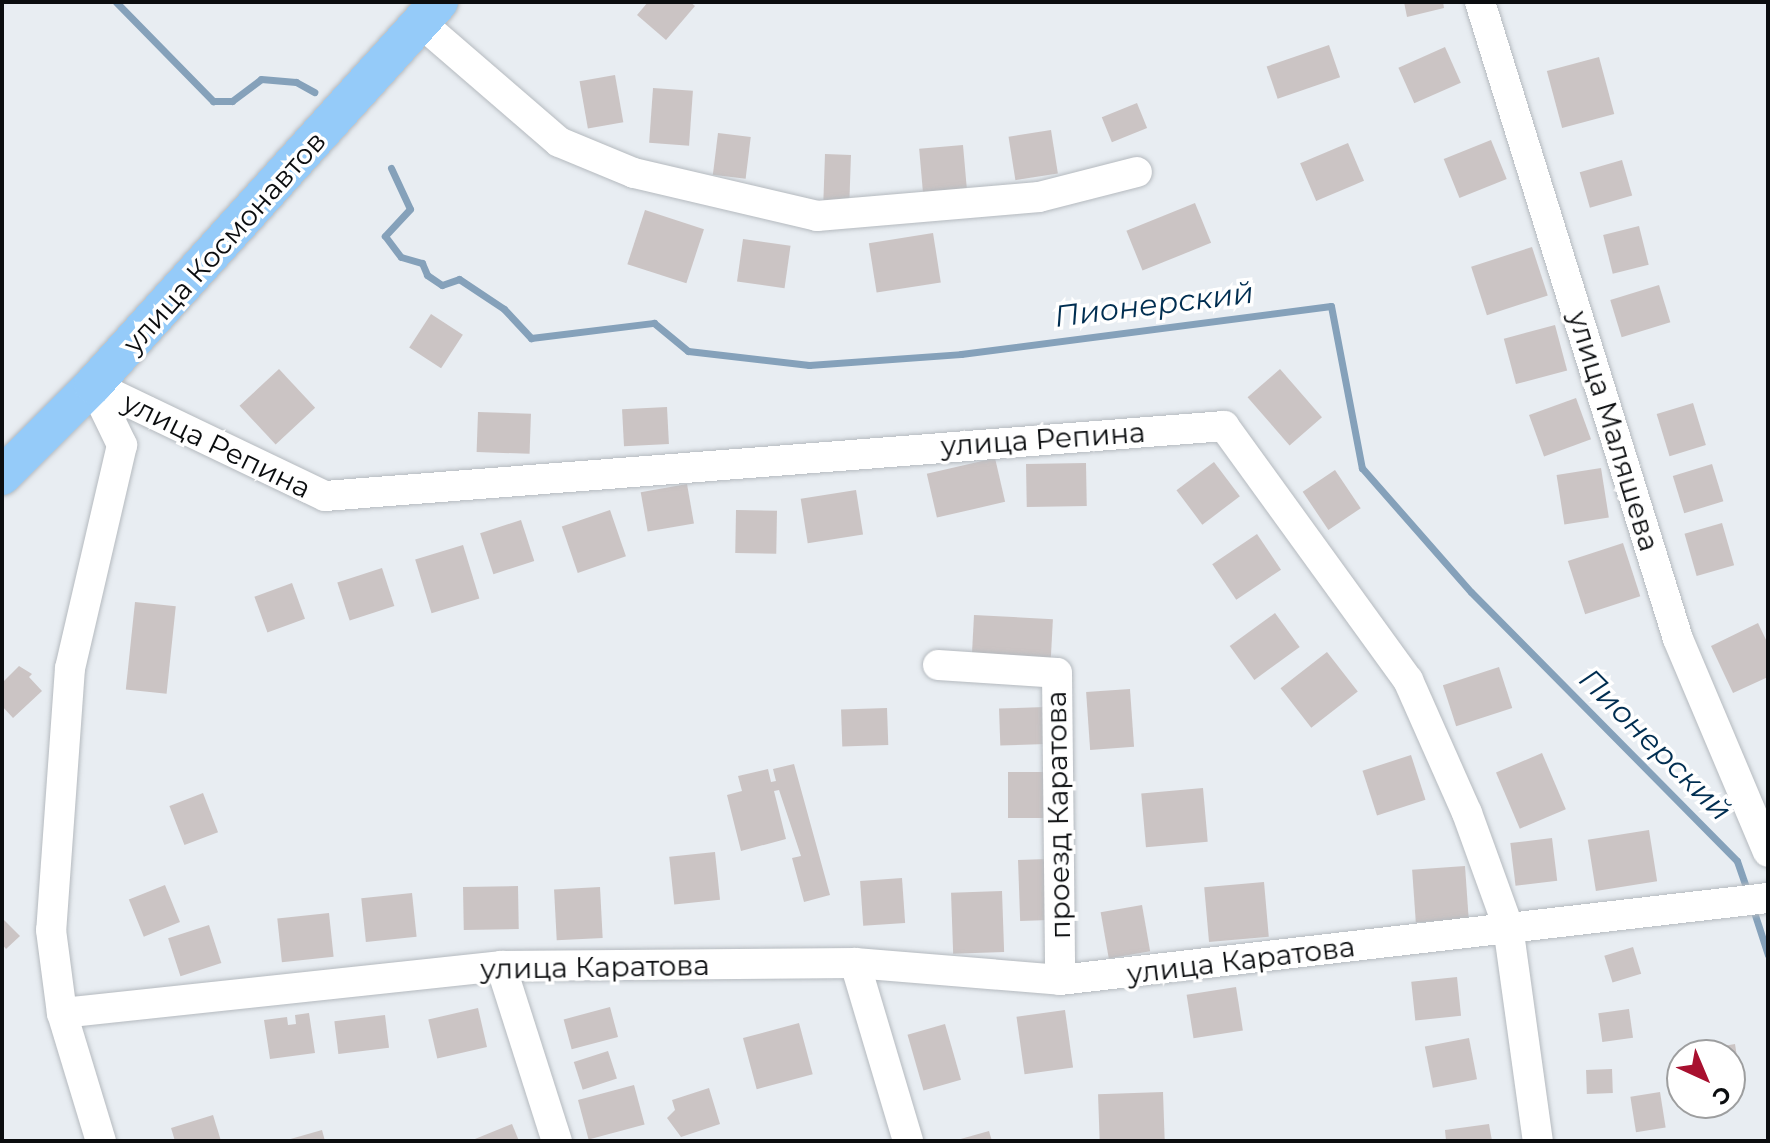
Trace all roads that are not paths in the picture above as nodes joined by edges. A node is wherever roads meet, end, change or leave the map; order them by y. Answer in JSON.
{"nodes":[{"id":1,"x":1480,"y":2,"type":"edge"},
{"id":2,"x":430,"y":12,"type":"edge"},
{"id":3,"x":1137,"y":172,"type":"dead end"},
{"id":4,"x":93,"y":385,"type":"junction"},
{"id":5,"x":2,"y":476,"type":"edge"},
{"id":6,"x":938,"y":665,"type":"dead end"},
{"id":7,"x":1768,"y":852,"type":"edge"},
{"id":8,"x":1768,"y":898,"type":"edge"},
{"id":9,"x":1508,"y":926,"type":"junction"},
{"id":10,"x":855,"y":963,"type":"junction"},
{"id":11,"x":501,"y":966,"type":"junction"},
{"id":12,"x":1060,"y":980,"type":"junction"},
{"id":13,"x":62,"y":1013,"type":"junction"},
{"id":14,"x":101,"y":1141,"type":"edge"},
{"id":15,"x":557,"y":1141,"type":"edge"},
{"id":16,"x":908,"y":1141,"type":"edge"},
{"id":17,"x":1538,"y":1141,"type":"edge"}],
"edges":[{"from":1,"to":7,"type":"street","name":"улица Маляшева"},
{"from":2,"to":3,"type":"street"},
{"from":2,"to":4,"type":"main road","name":"улица Космонавтов"},
{"from":4,"to":5,"type":"main road","name":"улица Космонавтов"},
{"from":4,"to":9,"type":"street","name":"улица Репина"},
{"from":4,"to":13,"type":"street"},
{"from":6,"to":12,"type":"street","name":"проезд Каратова"},
{"from":8,"to":9,"type":"street","name":"улица Каратова"},
{"from":9,"to":12,"type":"street","name":"улица Каратова"},
{"from":9,"to":17,"type":"street","name":"улица Репина"},
{"from":10,"to":11,"type":"street","name":"улица Каратова"},
{"from":10,"to":12,"type":"street","name":"улица Каратова"},
{"from":10,"to":16,"type":"street"},
{"from":11,"to":13,"type":"street","name":"улица Каратова"},
{"from":11,"to":15,"type":"street"},
{"from":13,"to":14,"type":"street"}]}
